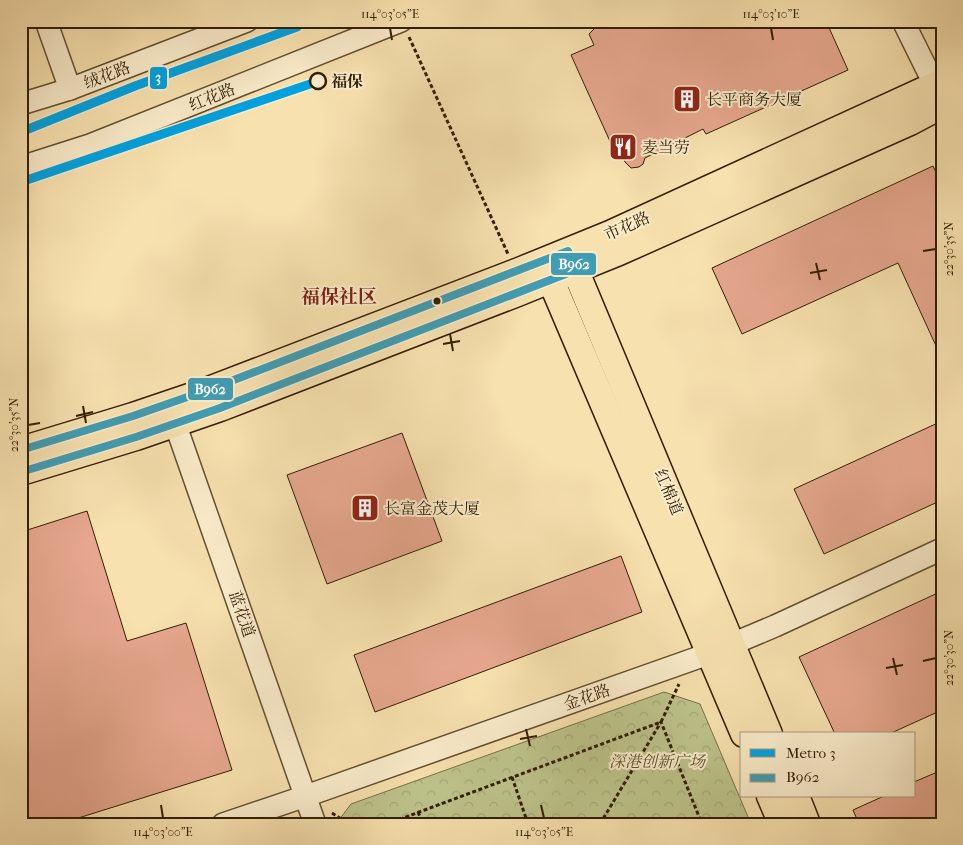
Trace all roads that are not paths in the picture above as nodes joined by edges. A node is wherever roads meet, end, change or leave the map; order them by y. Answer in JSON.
{"nodes":[{"id":1,"x":46,"y":21,"type":"edge"},
{"id":2,"x":247,"y":21,"type":"edge"},
{"id":3,"x":903,"y":21,"type":"edge"},
{"id":4,"x":403,"y":25,"type":"edge"},
{"id":5,"x":70,"y":89,"type":"junction"},
{"id":6,"x":940,"y":93,"type":"edge"},
{"id":7,"x":21,"y":104,"type":"edge"},
{"id":8,"x":21,"y":167,"type":"edge"},
{"id":9,"x":572,"y":260,"type":"junction"},
{"id":10,"x":547,"y":271,"type":"junction"},
{"id":11,"x":172,"y":414,"type":"junction"},
{"id":12,"x":21,"y":450,"type":"edge"},
{"id":13,"x":21,"y":472,"type":"edge"},
{"id":14,"x":942,"y":549,"type":"edge"},
{"id":15,"x":711,"y":653,"type":"junction"},
{"id":16,"x":743,"y":732,"type":"edge"},
{"id":17,"x":768,"y":732,"type":"edge"},
{"id":18,"x":306,"y":796,"type":"junction"},
{"id":19,"x":771,"y":798,"type":"edge"},
{"id":20,"x":797,"y":798,"type":"edge"},
{"id":21,"x":223,"y":824,"type":"edge"},
{"id":22,"x":315,"y":824,"type":"edge"},
{"id":23,"x":782,"y":824,"type":"edge"},
{"id":24,"x":807,"y":824,"type":"edge"}],
"edges":[{"from":1,"to":5,"type":"street"},
{"from":2,"to":5,"type":"street","name":"绒花路"},
{"from":3,"to":6,"type":"street"},
{"from":4,"to":8,"type":"street","name":"红花路"},
{"from":5,"to":7,"type":"street","name":"绒花路"},
{"from":6,"to":9,"type":"main road","name":"市花路"},
{"from":9,"to":10,"type":"main road","name":"市花路"},
{"from":9,"to":15,"type":"main road","name":"红棉道"},
{"from":10,"to":11,"type":"main road","name":"市花路"},
{"from":10,"to":11,"type":"main road","name":"市花路"},
{"from":10,"to":15,"type":"main road","name":"红棉道"},
{"from":11,"to":12,"type":"main road","name":"市花路"},
{"from":11,"to":13,"type":"main road","name":"市花路"},
{"from":11,"to":18,"type":"street","name":"蓝花道"},
{"from":14,"to":15,"type":"street","name":"金花路"},
{"from":15,"to":16,"type":"main road","name":"红棉道"},
{"from":15,"to":17,"type":"main road","name":"红棉道"},
{"from":15,"to":18,"type":"street","name":"金花路"},
{"from":18,"to":21,"type":"street","name":"金花路"},
{"from":18,"to":22,"type":"street","name":"蓝花道"},
{"from":19,"to":23,"type":"main road"},
{"from":20,"to":24,"type":"main road"}]}
